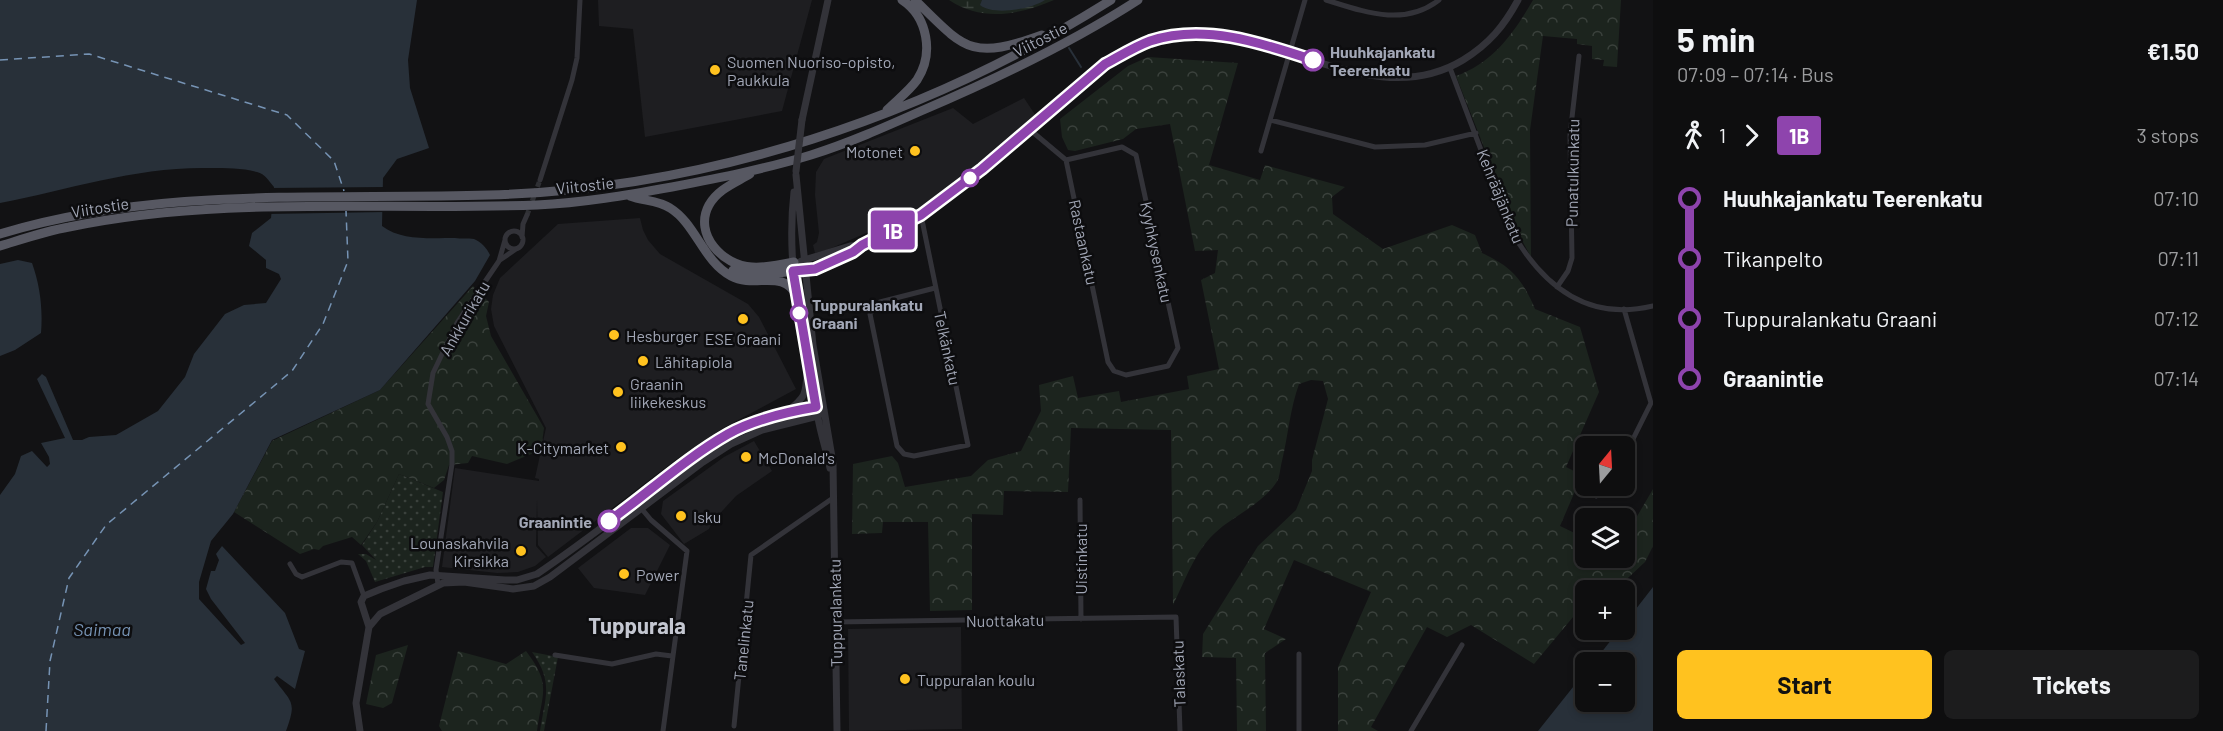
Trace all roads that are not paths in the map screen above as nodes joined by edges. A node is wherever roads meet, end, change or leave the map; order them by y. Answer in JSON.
{"nodes":[{"id":1,"x":580,"y":0,"type":"edge"},
{"id":2,"x":828,"y":0,"type":"edge"},
{"id":3,"x":902,"y":0,"type":"edge"},
{"id":4,"x":916,"y":0,"type":"edge"},
{"id":5,"x":1111,"y":0,"type":"edge"},
{"id":6,"x":1138,"y":0,"type":"edge"},
{"id":7,"x":1305,"y":0,"type":"edge"},
{"id":8,"x":1326,"y":0,"type":"edge"},
{"id":9,"x":1439,"y":0,"type":"edge"},
{"id":10,"x":1518,"y":0,"type":"edge"},
{"id":11,"x":1067,"y":26,"type":"junction"},
{"id":12,"x":1290,"y":53,"type":"junction"},
{"id":13,"x":1579,"y":56,"type":"dead end"},
{"id":14,"x":1450,"y":68,"type":"junction"},
{"id":15,"x":882,"y":114,"type":"junction"},
{"id":16,"x":1270,"y":120,"type":"junction"},
{"id":17,"x":1029,"y":129,"type":"junction"},
{"id":18,"x":1476,"y":133,"type":"junction"},
{"id":19,"x":1261,"y":151,"type":"dead end"},
{"id":20,"x":1066,"y":160,"type":"junction"},
{"id":21,"x":755,"y":171,"type":"junction"},
{"id":22,"x":540,"y":180,"type":"tunnel mouth"},
{"id":23,"x":628,"y":195,"type":"junction"},
{"id":24,"x":399,"y":201,"type":"junction"},
{"id":25,"x":256,"y":203,"type":"junction"},
{"id":26,"x":527,"y":215,"type":"tunnel mouth"},
{"id":27,"x":921,"y":215,"type":"junction"},
{"id":28,"x":38,"y":222,"type":"junction"},
{"id":29,"x":523,"y":224,"type":"junction"},
{"id":30,"x":0,"y":228,"type":"edge"},
{"id":31,"x":511,"y":232,"type":"junction"},
{"id":32,"x":0,"y":234,"type":"edge"},
{"id":33,"x":522,"y":238,"type":"junction"},
{"id":34,"x":505,"y":240,"type":"junction"},
{"id":35,"x":862,"y":245,"type":"junction"},
{"id":36,"x":0,"y":246,"type":"edge"},
{"id":37,"x":516,"y":249,"type":"junction"},
{"id":38,"x":706,"y":253,"type":"junction"},
{"id":39,"x":499,"y":261,"type":"junction"},
{"id":40,"x":797,"y":265,"type":"junction"},
{"id":41,"x":804,"y":270,"type":"junction"},
{"id":42,"x":1557,"y":287,"type":"junction"},
{"id":43,"x":935,"y":288,"type":"junction"},
{"id":44,"x":797,"y":296,"type":"junction"},
{"id":45,"x":1653,"y":306,"type":"edge"},
{"id":46,"x":1624,"y":309,"type":"junction"},
{"id":47,"x":808,"y":358,"type":"junction"},
{"id":48,"x":1114,"y":371,"type":"joint"},
{"id":49,"x":1650,"y":385,"type":"edge"},
{"id":50,"x":816,"y":407,"type":"junction"},
{"id":51,"x":824,"y":410,"type":"junction"},
{"id":52,"x":787,"y":412,"type":"junction"},
{"id":53,"x":818,"y":416,"type":"junction"},
{"id":54,"x":1634,"y":436,"type":"edge"},
{"id":55,"x":833,"y":496,"type":"junction"},
{"id":56,"x":1080,"y":500,"type":"dead end"},
{"id":57,"x":638,"y":505,"type":"junction"},
{"id":58,"x":290,"y":564,"type":"dead end"},
{"id":59,"x":436,"y":574,"type":"junction"},
{"id":60,"x":438,"y":584,"type":"junction"},
{"id":61,"x":364,"y":596,"type":"junction"},
{"id":62,"x":1176,"y":617,"type":"joint"},
{"id":63,"x":1081,"y":619,"type":"junction"},
{"id":64,"x":835,"y":622,"type":"junction"},
{"id":65,"x":369,"y":627,"type":"junction"},
{"id":66,"x":1462,"y":645,"type":"dead end"},
{"id":67,"x":1299,"y":654,"type":"dead end"},
{"id":68,"x":555,"y":655,"type":"dead end"},
{"id":69,"x":672,"y":656,"type":"junction"},
{"id":70,"x":734,"y":726,"type":"dead end"},
{"id":71,"x":360,"y":731,"type":"edge"},
{"id":72,"x":663,"y":731,"type":"edge"},
{"id":73,"x":837,"y":731,"type":"edge"},
{"id":74,"x":1180,"y":731,"type":"edge"},
{"id":75,"x":1299,"y":731,"type":"edge"},
{"id":76,"x":1411,"y":731,"type":"edge"}],
"edges":[{"from":1,"to":22,"type":"street"},
{"from":2,"to":40,"type":"street","name":"Tuppuralankatu","bridge":true},
{"from":3,"to":15,"type":"highway"},
{"from":4,"to":11,"type":"highway"},
{"from":5,"to":11,"type":"highway","name":"Viitostie"},
{"from":6,"to":21,"type":"highway","name":"Viitostie"},
{"from":7,"to":12,"type":"street"},
{"from":8,"to":9,"type":"street"},
{"from":10,"to":14,"type":"street"},
{"from":11,"to":15,"type":"highway","name":"Viitostie"},
{"from":12,"to":14,"type":"street"},
{"from":12,"to":16,"type":"street"},
{"from":12,"to":17,"type":"street"},
{"from":13,"to":42,"type":"street","name":"Punatulkunkatu"},
{"from":14,"to":18,"type":"street","name":"Kehrääjänkatu"},
{"from":15,"to":24,"type":"highway","name":"Viitostie"},
{"from":16,"to":18,"type":"street"},
{"from":16,"to":19,"type":"street"},
{"from":17,"to":20,"type":"street"},
{"from":17,"to":27,"type":"street"},
{"from":18,"to":42,"type":"street","name":"Kehrääjänkatu"},
{"from":20,"to":48,"type":"street","name":"Rastaankatu"},
{"from":20,"to":48,"type":"street","name":"Kyyhkysenkatu"},
{"from":21,"to":23,"type":"highway","name":"Viitostie"},
{"from":21,"to":40,"type":"highway"},
{"from":23,"to":24,"type":"highway","name":"Viitostie"},
{"from":23,"to":38,"type":"highway"},
{"from":24,"to":25,"type":"highway","name":"Viitostie"},
{"from":25,"to":28,"type":"highway","name":"Viitostie"},
{"from":25,"to":36,"type":"highway","name":"Viitostie"},
{"from":26,"to":29,"type":"street"},
{"from":27,"to":35,"type":"street"},
{"from":27,"to":43,"type":"street","name":"Telkänkatu"},
{"from":28,"to":30,"type":"highway"},
{"from":28,"to":32,"type":"highway","name":"Viitostie"},
{"from":29,"to":31,"type":"street"},
{"from":29,"to":33,"type":"street"},
{"from":31,"to":33,"type":"street"},
{"from":31,"to":34,"type":"street"},
{"from":33,"to":37,"type":"street"},
{"from":34,"to":37,"type":"street"},
{"from":34,"to":39,"type":"street","name":"Ankkurikatu"},
{"from":35,"to":40,"type":"street"},
{"from":35,"to":41,"type":"street"},
{"from":37,"to":39,"type":"street","name":"Ankkurikatu"},
{"from":38,"to":40,"type":"highway"},
{"from":38,"to":44,"type":"highway"},
{"from":39,"to":59,"type":"street","name":"Ankkurikatu"},
{"from":40,"to":41,"type":"street"},
{"from":40,"to":41,"type":"street","name":"Tuppuralankatu"},
{"from":40,"to":44,"type":"street","name":"Tuppuralankatu"},
{"from":41,"to":51,"type":"street","name":"Tuppuralankatu"},
{"from":42,"to":46,"type":"street","name":"Kehrääjänkatu"},
{"from":43,"to":43,"type":"street","name":"Telkänkatu"},
{"from":44,"to":47,"type":"street","name":"Tuppuralankatu"},
{"from":45,"to":46,"type":"street","name":"Kehrääjänkatu"},
{"from":46,"to":49,"type":"street"},
{"from":47,"to":50,"type":"street","name":"Tuppuralankatu"},
{"from":47,"to":52,"type":"street"},
{"from":49,"to":54,"type":"street"},
{"from":50,"to":51,"type":"street"},
{"from":50,"to":52,"type":"street"},
{"from":50,"to":53,"type":"street","name":"Tuppuralankatu"},
{"from":51,"to":53,"type":"street"},
{"from":51,"to":55,"type":"street","name":"Tuppuralankatu"},
{"from":52,"to":57,"type":"street"},
{"from":53,"to":55,"type":"street","name":"Tuppuralankatu"},
{"from":53,"to":57,"type":"street"},
{"from":55,"to":64,"type":"street","name":"Tuppuralankatu"},
{"from":55,"to":70,"type":"street","name":"Tanelinkatu"},
{"from":56,"to":63,"type":"street","name":"Uistinkatu"},
{"from":57,"to":59,"type":"street"},
{"from":57,"to":60,"type":"street"},
{"from":57,"to":69,"type":"street"},
{"from":58,"to":61,"type":"street"},
{"from":59,"to":60,"type":"street","name":"Ankkurikatu"},
{"from":59,"to":61,"type":"street"},
{"from":60,"to":65,"type":"street"},
{"from":61,"to":65,"type":"street"},
{"from":62,"to":63,"type":"street","name":"Nuottakatu"},
{"from":62,"to":74,"type":"street","name":"Talaskatu"},
{"from":63,"to":64,"type":"street","name":"Nuottakatu"},
{"from":64,"to":73,"type":"street","name":"Tuppuralankatu"},
{"from":65,"to":71,"type":"street"},
{"from":66,"to":76,"type":"street"},
{"from":67,"to":75,"type":"street"},
{"from":68,"to":69,"type":"street"},
{"from":69,"to":72,"type":"street"}]}
